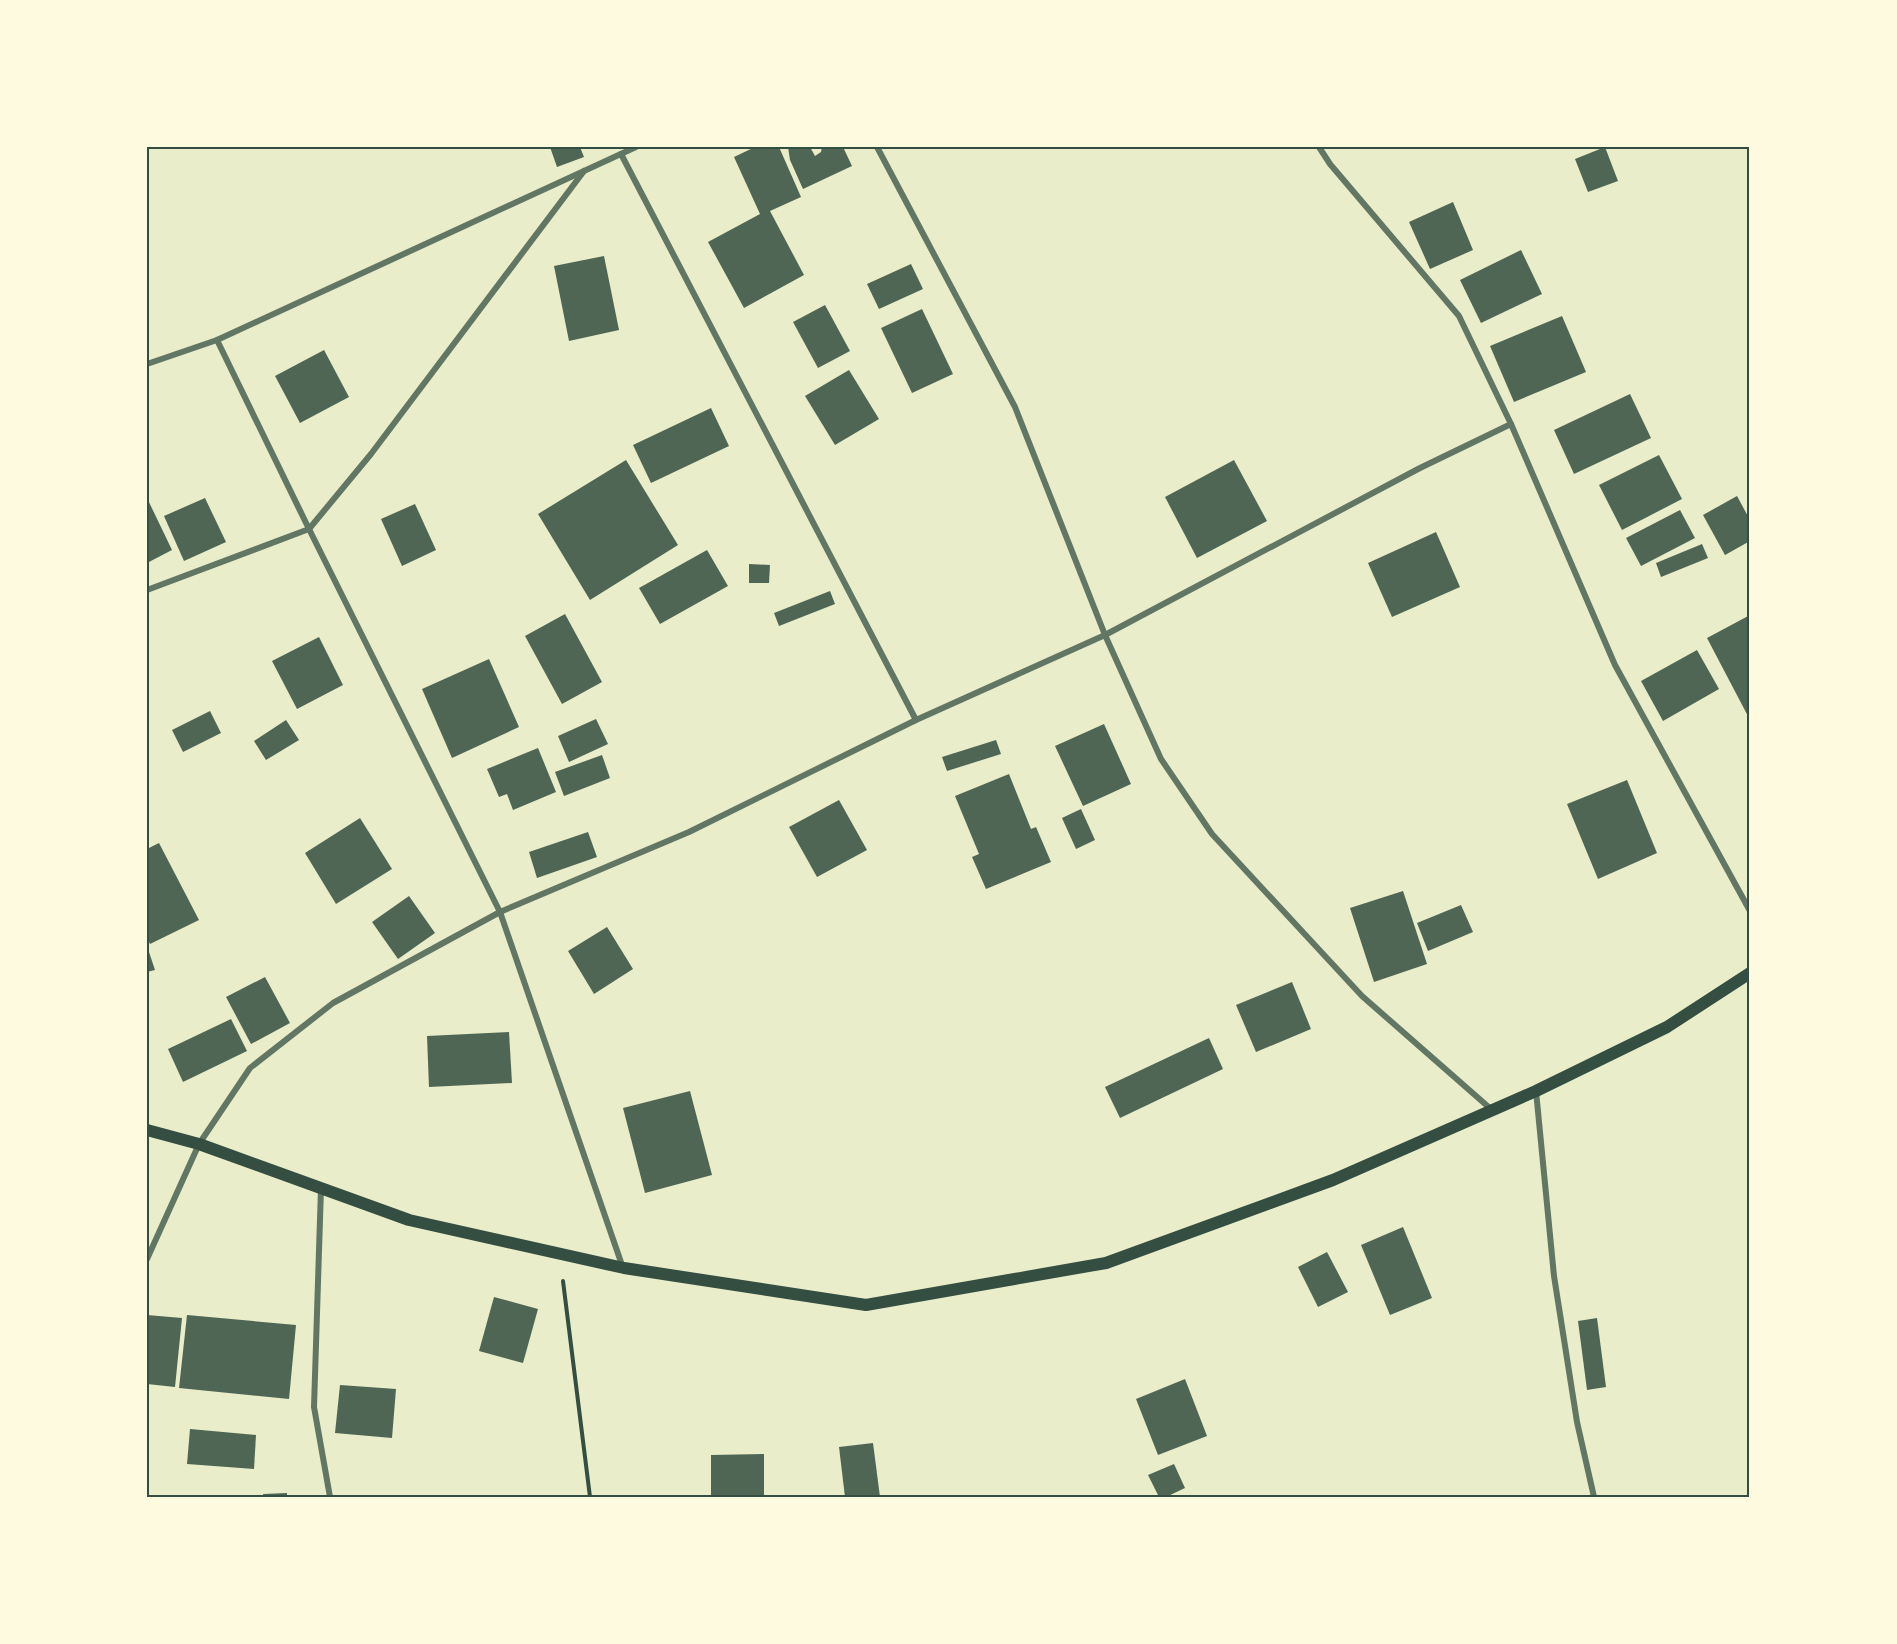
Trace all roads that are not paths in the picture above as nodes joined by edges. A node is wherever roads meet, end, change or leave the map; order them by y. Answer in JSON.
{"nodes":[{"id":1,"x":636,"y":147,"type":"edge"},
{"id":2,"x":877,"y":147,"type":"edge"},
{"id":3,"x":1319,"y":147,"type":"edge"},
{"id":4,"x":621,"y":154,"type":"junction"},
{"id":5,"x":585,"y":171,"type":"junction"},
{"id":6,"x":217,"y":340,"type":"junction"},
{"id":7,"x":147,"y":364,"type":"edge"},
{"id":8,"x":1511,"y":424,"type":"junction"},
{"id":9,"x":309,"y":529,"type":"junction"},
{"id":10,"x":147,"y":590,"type":"edge"},
{"id":11,"x":1105,"y":636,"type":"junction"},
{"id":12,"x":916,"y":720,"type":"junction"},
{"id":13,"x":1750,"y":911,"type":"edge"},
{"id":14,"x":500,"y":912,"type":"junction"},
{"id":15,"x":1750,"y":973,"type":"edge"},
{"id":16,"x":1536,"y":1091,"type":"junction"},
{"id":17,"x":1493,"y":1111,"type":"junction"},
{"id":18,"x":147,"y":1130,"type":"edge"},
{"id":19,"x":199,"y":1144,"type":"junction"},
{"id":20,"x":321,"y":1188,"type":"junction"},
{"id":21,"x":147,"y":1259,"type":"edge"},
{"id":22,"x":624,"y":1268,"type":"junction"},
{"id":23,"x":330,"y":1497,"type":"edge"},
{"id":24,"x":1594,"y":1497,"type":"edge"}],
"edges":[{"from":1,"to":4,"type":"street"},
{"from":2,"to":11,"type":"street"},
{"from":3,"to":8,"type":"street"},
{"from":4,"to":5,"type":"street"},
{"from":4,"to":12,"type":"street"},
{"from":5,"to":6,"type":"street"},
{"from":5,"to":9,"type":"street"},
{"from":6,"to":7,"type":"street"},
{"from":6,"to":9,"type":"street"},
{"from":8,"to":11,"type":"street"},
{"from":8,"to":13,"type":"street"},
{"from":9,"to":10,"type":"street"},
{"from":9,"to":14,"type":"street"},
{"from":11,"to":12,"type":"street"},
{"from":11,"to":17,"type":"street"},
{"from":12,"to":14,"type":"street"},
{"from":14,"to":19,"type":"street"},
{"from":14,"to":22,"type":"street"},
{"from":15,"to":16,"type":"main road"},
{"from":16,"to":17,"type":"main road"},
{"from":16,"to":24,"type":"street"},
{"from":17,"to":22,"type":"main road"},
{"from":18,"to":19,"type":"main road"},
{"from":19,"to":20,"type":"main road"},
{"from":19,"to":21,"type":"street"},
{"from":20,"to":22,"type":"main road"},
{"from":20,"to":23,"type":"street"}]}
